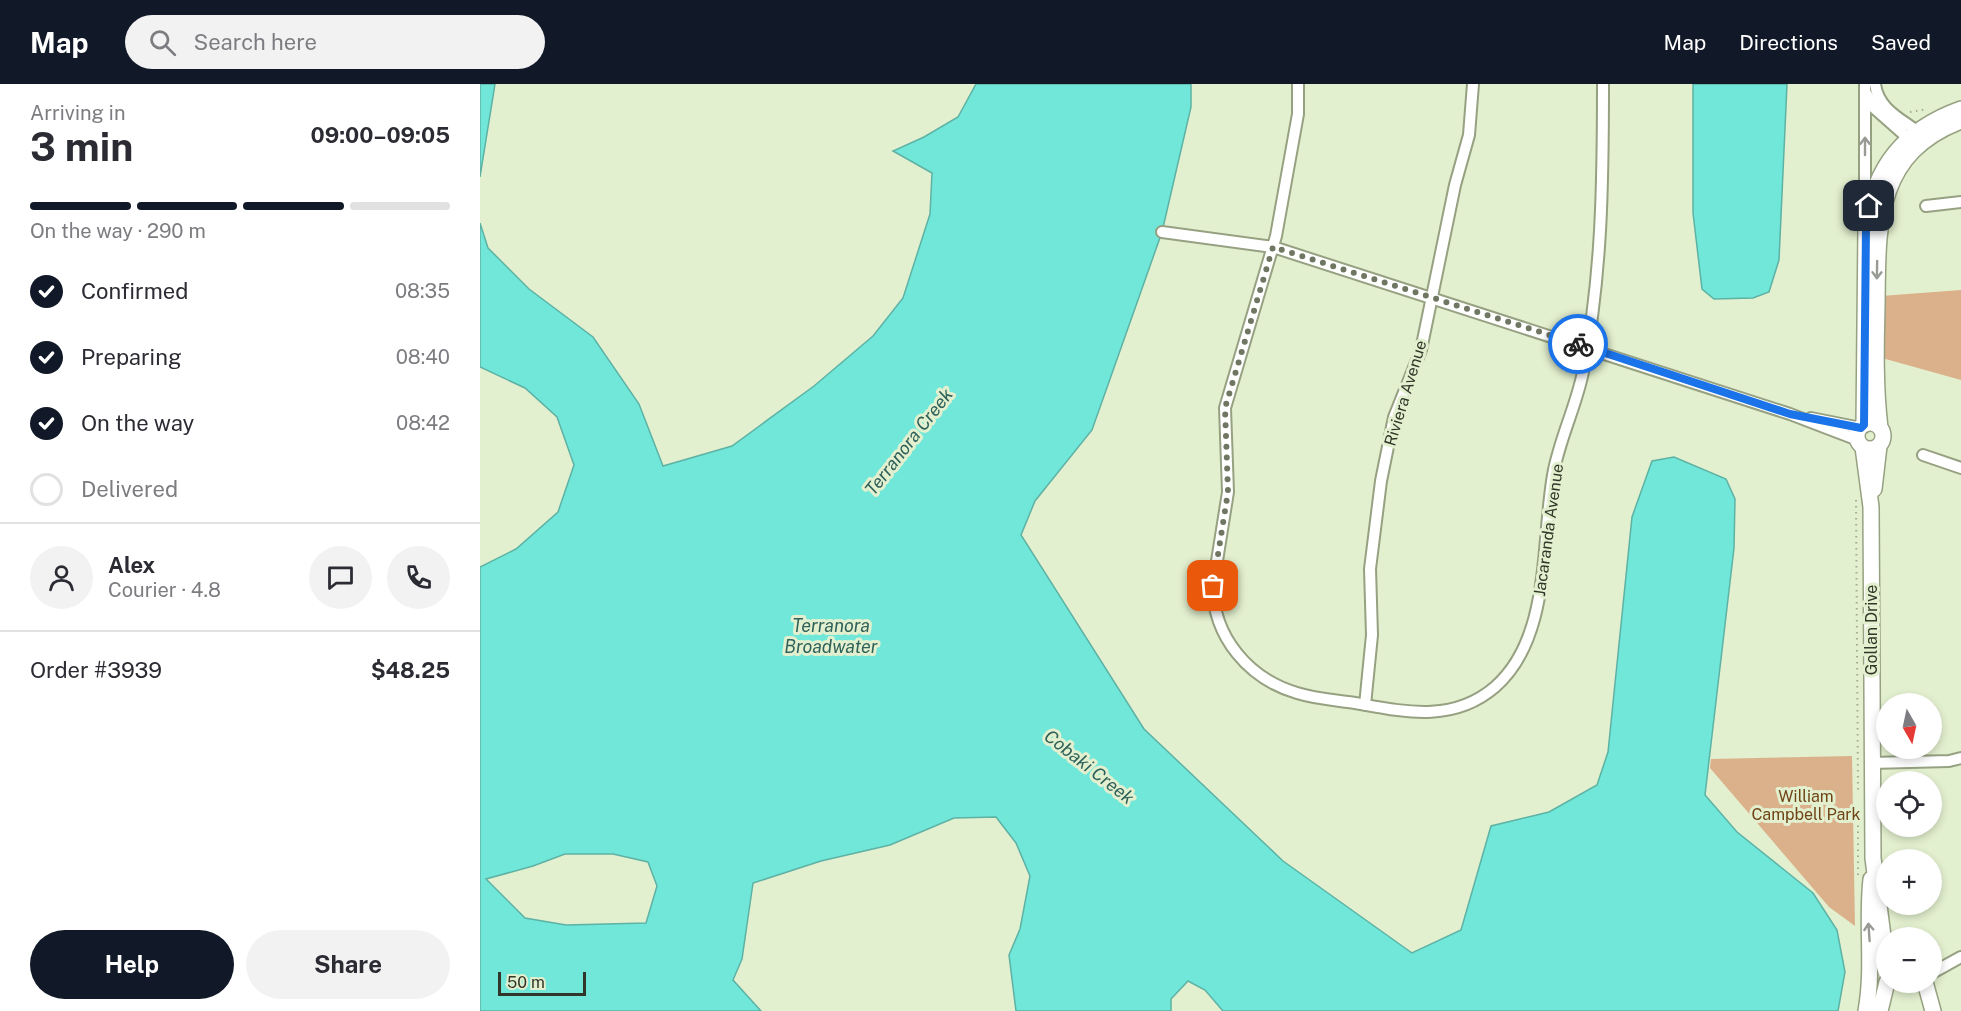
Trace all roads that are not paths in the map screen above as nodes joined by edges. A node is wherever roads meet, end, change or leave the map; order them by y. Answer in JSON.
{"nodes":[{"id":1,"x":1298,"y":84,"type":"edge"},
{"id":2,"x":1473,"y":84,"type":"edge"},
{"id":3,"x":1603,"y":84,"type":"edge"},
{"id":4,"x":1875,"y":84,"type":"edge"},
{"id":5,"x":1865,"y":87,"type":"edge"},
{"id":6,"x":1961,"y":109,"type":"edge"},
{"id":7,"x":1961,"y":120,"type":"edge"},
{"id":8,"x":1913,"y":135,"type":"junction"},
{"id":9,"x":1881,"y":190,"type":"junction"},
{"id":10,"x":1961,"y":202,"type":"edge"},
{"id":11,"x":1926,"y":206,"type":"dead end"},
{"id":12,"x":1872,"y":228,"type":"junction"},
{"id":13,"x":1162,"y":232,"type":"dead end"},
{"id":14,"x":1273,"y":247,"type":"junction"},
{"id":15,"x":1431,"y":297,"type":"junction"},
{"id":16,"x":1587,"y":347,"type":"junction"},
{"id":17,"x":1880,"y":428,"type":"junction"},
{"id":18,"x":1861,"y":435,"type":"junction"},
{"id":19,"x":1879,"y":446,"type":"junction"},
{"id":20,"x":1923,"y":456,"type":"dead end"},
{"id":21,"x":1961,"y":468,"type":"edge"},
{"id":22,"x":1871,"y":507,"type":"junction"},
{"id":23,"x":1365,"y":705,"type":"junction"},
{"id":24,"x":1961,"y":758,"type":"edge"},
{"id":25,"x":1871,"y":763,"type":"junction"},
{"id":26,"x":1873,"y":858,"type":"junction"},
{"id":27,"x":1882,"y":927,"type":"edge"},
{"id":28,"x":1961,"y":957,"type":"edge"},
{"id":29,"x":1942,"y":967,"type":"edge"},
{"id":30,"x":1870,"y":970,"type":"junction"},
{"id":31,"x":1876,"y":970,"type":"edge"},
{"id":32,"x":1884,"y":993,"type":"edge"},
{"id":33,"x":1928,"y":993,"type":"edge"},
{"id":34,"x":1866,"y":1011,"type":"edge"},
{"id":35,"x":1880,"y":1011,"type":"edge"},
{"id":36,"x":1933,"y":1011,"type":"edge"}],
"edges":[{"from":1,"to":14,"type":"street","name":"Jacaranda Avenue"},
{"from":2,"to":15,"type":"street","name":"Riviera Avenue"},
{"from":3,"to":16,"type":"street","name":"Jacaranda Avenue"},
{"from":4,"to":8,"type":"street"},
{"from":5,"to":8,"type":"street"},
{"from":12,"to":5,"type":"street","name":"Gollan Drive","one_way":true},
{"from":6,"to":8,"type":"street"},
{"from":7,"to":8,"type":"street"},
{"from":7,"to":9,"type":"street"},
{"from":8,"to":9,"type":"street"},
{"from":8,"to":12,"type":"street"},
{"from":9,"to":12,"type":"street","name":"Gollan Drive"},
{"from":10,"to":11,"type":"street"},
{"from":12,"to":17,"type":"street","name":"Gollan Drive","one_way":true},
{"from":12,"to":18,"type":"street","name":"Gollan Drive"},
{"from":13,"to":14,"type":"street"},
{"from":14,"to":15,"type":"street"},
{"from":14,"to":23,"type":"street","name":"Jacaranda Avenue"},
{"from":15,"to":16,"type":"street"},
{"from":15,"to":23,"type":"street","name":"Riviera Avenue"},
{"from":16,"to":18,"type":"street"},
{"from":16,"to":23,"type":"street","name":"Jacaranda Avenue"},
{"from":17,"to":18,"type":"street"},
{"from":17,"to":19,"type":"street"},
{"from":18,"to":19,"type":"street"},
{"from":18,"to":22,"type":"street","name":"Gollan Drive"},
{"from":19,"to":22,"type":"street","name":"Gollan Drive"},
{"from":20,"to":21,"type":"street"},
{"from":22,"to":25,"type":"street","name":"Gollan Drive"},
{"from":24,"to":25,"type":"street"},
{"from":25,"to":26,"type":"street","name":"Gollan Drive"},
{"from":26,"to":27,"type":"street","name":"Gollan Drive"},
{"from":30,"to":26,"type":"street","one_way":true},
{"from":28,"to":29,"type":"street"},
{"from":30,"to":31,"type":"street"},
{"from":30,"to":34,"type":"street"},
{"from":32,"to":35,"type":"street"},
{"from":33,"to":36,"type":"street"}]}
